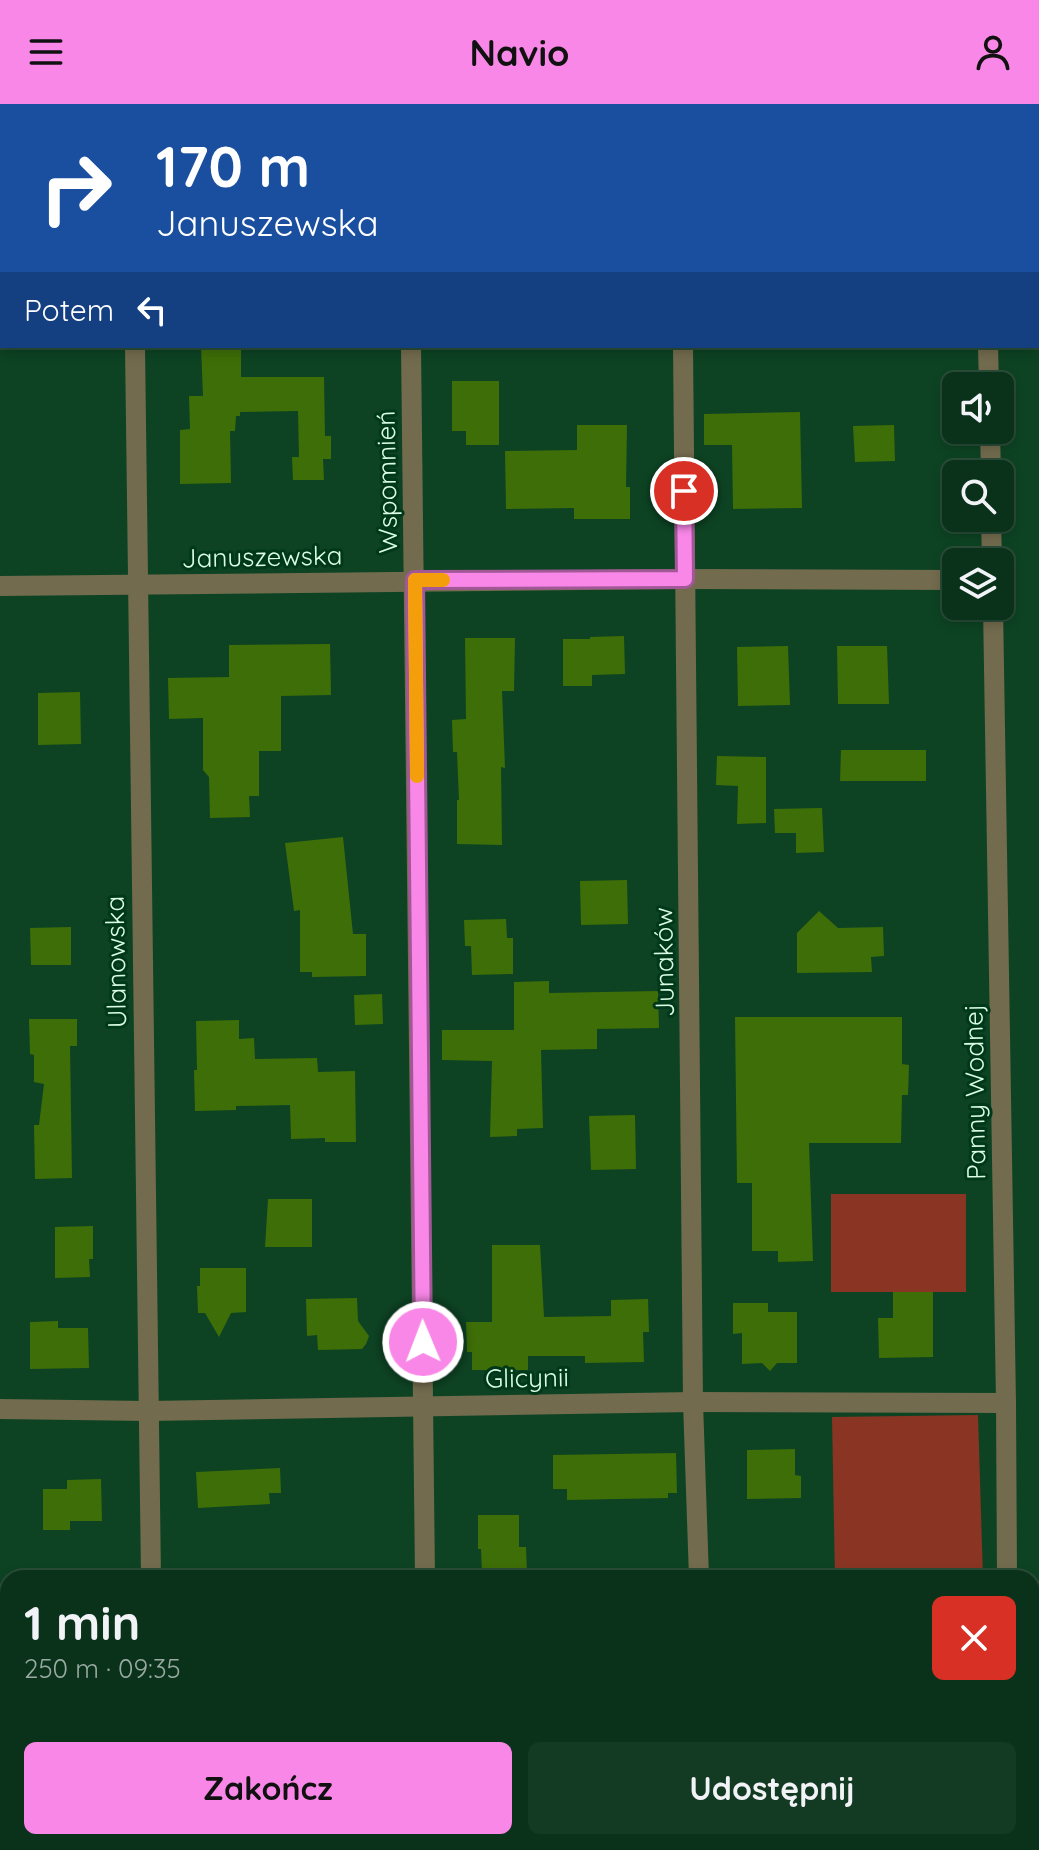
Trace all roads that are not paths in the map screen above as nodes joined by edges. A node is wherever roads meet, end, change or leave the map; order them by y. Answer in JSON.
{"nodes":[{"id":1,"x":135,"y":348,"type":"edge"},
{"id":2,"x":411,"y":348,"type":"edge"},
{"id":3,"x":683,"y":348,"type":"edge"},
{"id":4,"x":988,"y":348,"type":"edge"},
{"id":5,"x":989,"y":372,"type":"edge"},
{"id":6,"x":685,"y":579,"type":"junction"},
{"id":7,"x":415,"y":580,"type":"junction"},
{"id":8,"x":942,"y":580,"type":"edge"},
{"id":9,"x":137,"y":585,"type":"junction"},
{"id":10,"x":0,"y":586,"type":"edge"},
{"id":11,"x":993,"y":620,"type":"edge"},
{"id":12,"x":693,"y":1402,"type":"junction"},
{"id":13,"x":1006,"y":1403,"type":"junction"},
{"id":14,"x":424,"y":1405,"type":"junction"},
{"id":15,"x":0,"y":1409,"type":"edge"},
{"id":16,"x":148,"y":1411,"type":"junction"},
{"id":17,"x":151,"y":1570,"type":"edge"},
{"id":18,"x":425,"y":1570,"type":"edge"},
{"id":19,"x":699,"y":1570,"type":"edge"},
{"id":20,"x":1007,"y":1570,"type":"edge"}],
"edges":[{"from":1,"to":9,"type":"street","name":"Ulanowska"},
{"from":2,"to":7,"type":"street","name":"Wspomnień"},
{"from":3,"to":6,"type":"street","name":"Junaków"},
{"from":4,"to":5,"type":"street"},
{"from":6,"to":7,"type":"street","name":"Januszewska"},
{"from":6,"to":8,"type":"street","name":"Januszewska"},
{"from":6,"to":12,"type":"street","name":"Junaków"},
{"from":7,"to":9,"type":"street","name":"Januszewska"},
{"from":7,"to":14,"type":"street","name":"Wspomnień"},
{"from":9,"to":10,"type":"street","name":"Januszewska"},
{"from":9,"to":16,"type":"street","name":"Ulanowska"},
{"from":11,"to":13,"type":"street","name":"Panny Wodnej"},
{"from":12,"to":13,"type":"street","name":"Glicynii"},
{"from":12,"to":14,"type":"street","name":"Glicynii"},
{"from":12,"to":19,"type":"street","name":"Junaków"},
{"from":13,"to":20,"type":"street","name":"Panny Wodnej"},
{"from":14,"to":16,"type":"street","name":"Glicynii"},
{"from":14,"to":18,"type":"street","name":"Wspomnień"},
{"from":15,"to":16,"type":"street","name":"Glicynii"},
{"from":16,"to":17,"type":"street","name":"Ulanowska"}]}
